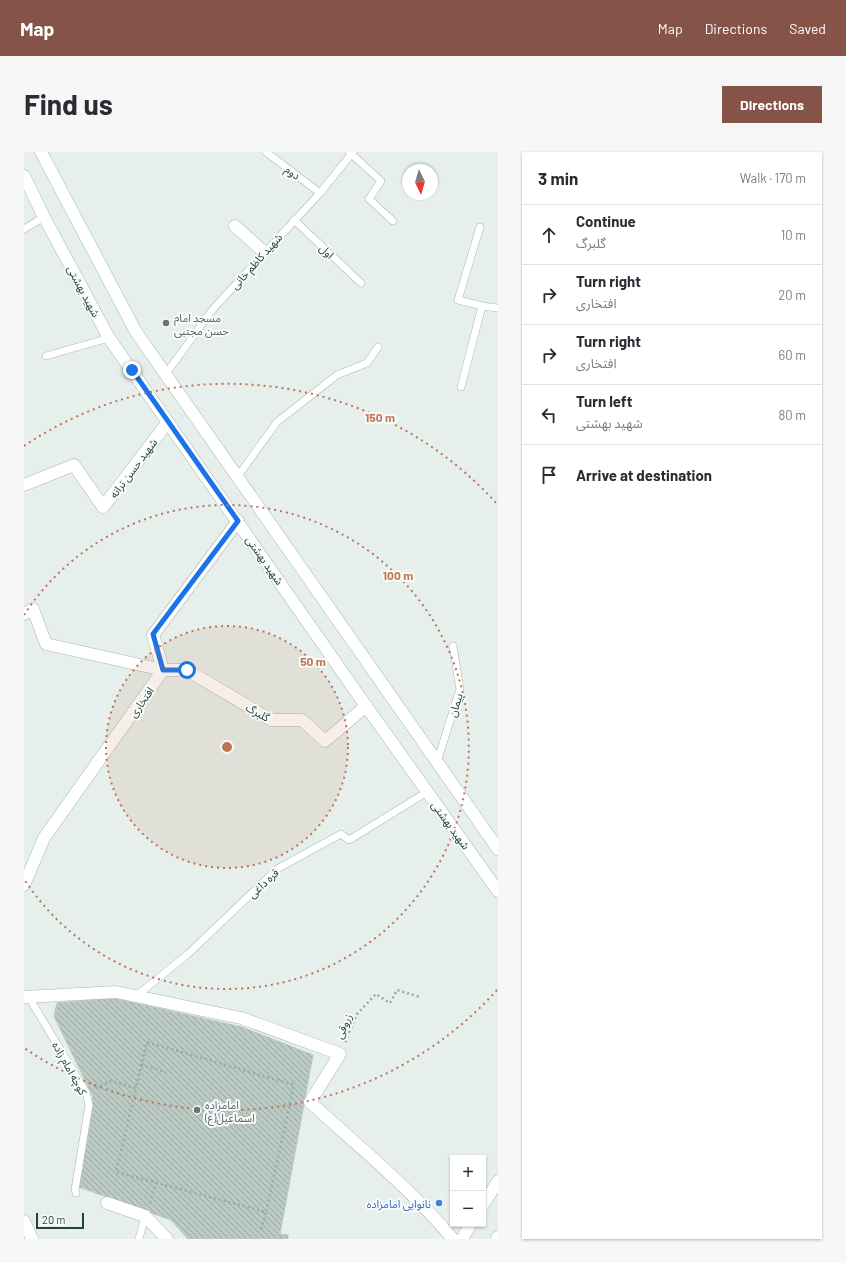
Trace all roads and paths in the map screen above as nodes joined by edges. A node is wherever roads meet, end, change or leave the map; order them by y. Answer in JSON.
{"nodes":[{"id":1,"x":41,"y":152,"type":"edge"},
{"id":2,"x":266,"y":152,"type":"edge"},
{"id":3,"x":351,"y":153,"type":"edge"},
{"id":4,"x":24,"y":176,"type":"edge"},
{"id":5,"x":320,"y":192,"type":"junction"},
{"id":6,"x":44,"y":217,"type":"junction"},
{"id":7,"x":294,"y":220,"type":"junction"},
{"id":8,"x":393,"y":221,"type":"dead end"},
{"id":9,"x":235,"y":226,"type":"dead end"},
{"id":10,"x":480,"y":227,"type":"dead end"},
{"id":11,"x":24,"y":229,"type":"edge"},
{"id":12,"x":264,"y":252,"type":"junction"},
{"id":13,"x":361,"y":283,"type":"dead end"},
{"id":14,"x":482,"y":306,"type":"junction"},
{"id":15,"x":498,"y":308,"type":"edge"},
{"id":16,"x":110,"y":338,"type":"junction"},
{"id":17,"x":378,"y":347,"type":"dead end"},
{"id":18,"x":46,"y":356,"type":"dead end"},
{"id":19,"x":165,"y":375,"type":"junction"},
{"id":20,"x":461,"y":387,"type":"dead end"},
{"id":21,"x":168,"y":422,"type":"junction"},
{"id":22,"x":238,"y":476,"type":"junction"},
{"id":23,"x":24,"y":485,"type":"edge"},
{"id":24,"x":238,"y":521,"type":"junction"},
{"id":25,"x":24,"y":614,"type":"edge"},
{"id":26,"x":453,"y":646,"type":"dead end"},
{"id":27,"x":163,"y":670,"type":"junction"},
{"id":28,"x":366,"y":706,"type":"junction"},
{"id":29,"x":437,"y":762,"type":"junction"},
{"id":30,"x":427,"y":792,"type":"junction"},
{"id":31,"x":498,"y":849,"type":"edge"},
{"id":32,"x":24,"y":885,"type":"edge"},
{"id":33,"x":498,"y":891,"type":"edge"},
{"id":34,"x":26,"y":997,"type":"edge"},
{"id":35,"x":135,"y":997,"type":"junction"},
{"id":36,"x":420,"y":997,"type":"dead end"},
{"id":37,"x":340,"y":1054,"type":"junction"},
{"id":38,"x":141,"y":1065,"type":"junction"},
{"id":39,"x":166,"y":1072,"type":"dead end"},
{"id":40,"x":136,"y":1088,"type":"junction"},
{"id":41,"x":86,"y":1092,"type":"junction"},
{"id":42,"x":498,"y":1181,"type":"edge"},
{"id":43,"x":156,"y":1183,"type":"junction"},
{"id":44,"x":76,"y":1193,"type":"dead end"},
{"id":45,"x":486,"y":1200,"type":"edge"},
{"id":46,"x":107,"y":1203,"type":"dead end"},
{"id":47,"x":266,"y":1212,"type":"junction"},
{"id":48,"x":145,"y":1216,"type":"junction"},
{"id":49,"x":24,"y":1221,"type":"edge"},
{"id":50,"x":469,"y":1227,"type":"edge"},
{"id":51,"x":261,"y":1229,"type":"dead end"},
{"id":52,"x":32,"y":1239,"type":"edge"},
{"id":53,"x":139,"y":1239,"type":"edge"},
{"id":54,"x":167,"y":1239,"type":"edge"},
{"id":55,"x":453,"y":1239,"type":"edge"},
{"id":56,"x":462,"y":1239,"type":"edge"}],
"edges":[{"from":1,"to":19,"type":"street"},
{"from":2,"to":5,"type":"lane","name":"دوم"},
{"from":3,"to":5,"type":"lane","name":"شهید کاظم خانی"},
{"from":3,"to":8,"type":"lane"},
{"from":4,"to":6,"type":"street","name":"شهید بهشتی"},
{"from":5,"to":7,"type":"lane","name":"شهید کاظم خانی"},
{"from":6,"to":11,"type":"lane"},
{"from":6,"to":16,"type":"street","name":"شهید بهشتی"},
{"from":7,"to":12,"type":"lane","name":"شهید کاظم خانی"},
{"from":7,"to":13,"type":"lane","name":"اول"},
{"from":9,"to":12,"type":"street"},
{"from":10,"to":14,"type":"lane"},
{"from":12,"to":19,"type":"lane","name":"شهید کاظم خانی"},
{"from":14,"to":15,"type":"lane"},
{"from":14,"to":20,"type":"lane"},
{"from":16,"to":18,"type":"lane"},
{"from":16,"to":21,"type":"street","name":"شهید بهشتی"},
{"from":17,"to":22,"type":"lane"},
{"from":19,"to":22,"type":"street"},
{"from":21,"to":23,"type":"street","name":"شهید حسن ترانه"},
{"from":21,"to":24,"type":"street","name":"شهید بهشتی"},
{"from":22,"to":29,"type":"street"},
{"from":24,"to":27,"type":"street"},
{"from":24,"to":28,"type":"street","name":"شهید بهشتی"},
{"from":25,"to":27,"type":"street"},
{"from":26,"to":29,"type":"lane","name":"پیمان"},
{"from":27,"to":28,"type":"street","name":"گلبرگ"},
{"from":27,"to":32,"type":"street","name":"افتخاری"},
{"from":28,"to":30,"type":"street","name":"شهید بهشتی"},
{"from":29,"to":31,"type":"street"},
{"from":30,"to":33,"type":"street","name":"شهید بهشتی"},
{"from":30,"to":35,"type":"lane","name":"قره داغی"},
{"from":34,"to":35,"type":"street"},
{"from":34,"to":41,"type":"lane","name":"کوچه امام زاده"},
{"from":35,"to":37,"type":"street"},
{"from":36,"to":37,"type":"path","name":"زروقی"},
{"from":37,"to":55,"type":"street"},
{"from":38,"to":39,"type":"path"},
{"from":38,"to":40,"type":"path"},
{"from":38,"to":47,"type":"path"},
{"from":40,"to":41,"type":"path"},
{"from":40,"to":43,"type":"path"},
{"from":41,"to":44,"type":"lane","name":"کوچه امام زاده"},
{"from":42,"to":45,"type":"street"},
{"from":43,"to":47,"type":"path"},
{"from":43,"to":48,"type":"path"},
{"from":46,"to":48,"type":"street"},
{"from":47,"to":51,"type":"path"},
{"from":48,"to":53,"type":"lane"},
{"from":48,"to":54,"type":"street"},
{"from":49,"to":52,"type":"street"},
{"from":50,"to":56,"type":"street"}]}
